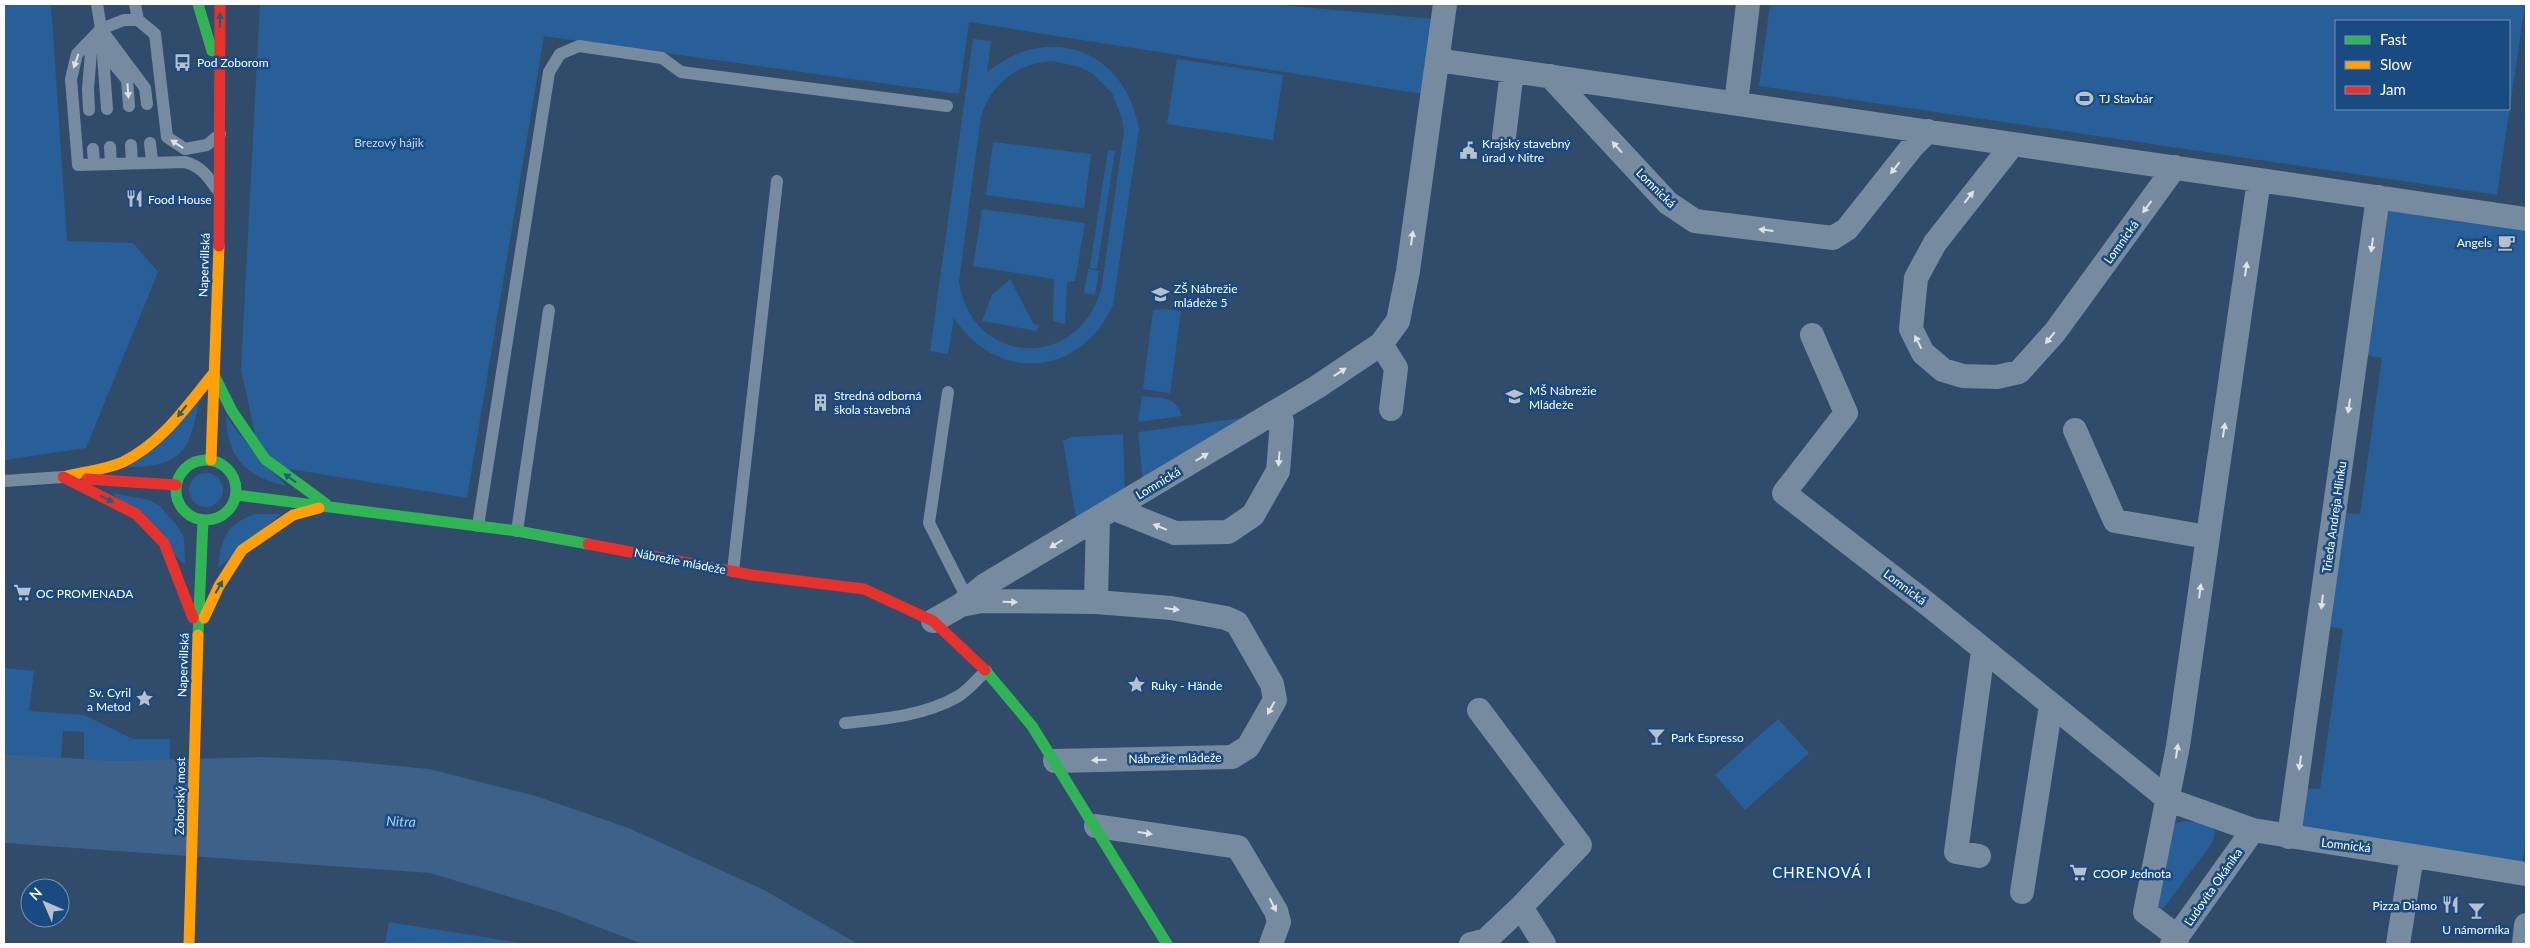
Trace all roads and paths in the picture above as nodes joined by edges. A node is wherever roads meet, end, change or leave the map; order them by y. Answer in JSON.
{"nodes":[{"id":1,"x":97,"y":4,"type":"edge"},
{"id":2,"x":135,"y":4,"type":"edge"},
{"id":3,"x":198,"y":4,"type":"edge"},
{"id":4,"x":220,"y":4,"type":"edge"},
{"id":5,"x":1445,"y":4,"type":"edge"},
{"id":6,"x":1748,"y":4,"type":"edge"},
{"id":7,"x":138,"y":20,"type":"junction"},
{"id":8,"x":96,"y":34,"type":"junction"},
{"id":9,"x":102,"y":50,"type":"junction"},
{"id":10,"x":1437,"y":60,"type":"junction"},
{"id":11,"x":218,"y":71,"type":"junction"},
{"id":12,"x":1512,"y":71,"type":"junction"},
{"id":13,"x":1550,"y":76,"type":"junction"},
{"id":14,"x":147,"y":104,"type":"dead end"},
{"id":15,"x":1736,"y":104,"type":"junction"},
{"id":16,"x":129,"y":106,"type":"dead end"},
{"id":17,"x":947,"y":106,"type":"dead end"},
{"id":18,"x":107,"y":108,"type":"dead end"},
{"id":19,"x":89,"y":110,"type":"dead end"},
{"id":20,"x":1928,"y":131,"type":"junction"},
{"id":21,"x":220,"y":134,"type":"junction"},
{"id":22,"x":1504,"y":137,"type":"dead end"},
{"id":23,"x":150,"y":143,"type":"dead end"},
{"id":24,"x":2013,"y":144,"type":"junction"},
{"id":25,"x":131,"y":145,"type":"dead end"},
{"id":26,"x":110,"y":148,"type":"dead end"},
{"id":27,"x":93,"y":149,"type":"dead end"},
{"id":28,"x":152,"y":162,"type":"junction"},
{"id":29,"x":132,"y":163,"type":"junction"},
{"id":30,"x":94,"y":164,"type":"junction"},
{"id":31,"x":111,"y":164,"type":"junction"},
{"id":32,"x":2175,"y":168,"type":"junction"},
{"id":33,"x":2259,"y":180,"type":"junction"},
{"id":34,"x":777,"y":181,"type":"dead end"},
{"id":35,"x":221,"y":195,"type":"junction"},
{"id":36,"x":2378,"y":197,"type":"junction"},
{"id":37,"x":2526,"y":219,"type":"edge"},
{"id":38,"x":549,"y":310,"type":"dead end"},
{"id":39,"x":1812,"y":335,"type":"dead end"},
{"id":40,"x":1382,"y":344,"type":"junction"},
{"id":41,"x":213,"y":374,"type":"junction"},
{"id":42,"x":948,"y":392,"type":"dead end"},
{"id":43,"x":1391,"y":409,"type":"dead end"},
{"id":44,"x":1277,"y":411,"type":"junction"},
{"id":45,"x":2075,"y":430,"type":"dead end"},
{"id":46,"x":211,"y":460,"type":"junction"},
{"id":47,"x":64,"y":477,"type":"junction"},
{"id":48,"x":4,"y":480,"type":"edge"},
{"id":49,"x":176,"y":485,"type":"junction"},
{"id":50,"x":236,"y":495,"type":"junction"},
{"id":51,"x":330,"y":506,"type":"junction"},
{"id":52,"x":1106,"y":513,"type":"junction"},
{"id":53,"x":203,"y":520,"type":"junction"},
{"id":54,"x":478,"y":526,"type":"junction"},
{"id":55,"x":518,"y":531,"type":"junction"},
{"id":56,"x":2207,"y":537,"type":"junction"},
{"id":57,"x":733,"y":571,"type":"junction"},
{"id":58,"x":964,"y":602,"type":"junction"},
{"id":59,"x":1096,"y":602,"type":"junction"},
{"id":60,"x":934,"y":621,"type":"junction"},
{"id":61,"x":198,"y":631,"type":"junction"},
{"id":62,"x":1982,"y":651,"type":"junction"},
{"id":63,"x":986,"y":671,"type":"junction"},
{"id":64,"x":2051,"y":705,"type":"junction"},
{"id":65,"x":1479,"y":710,"type":"dead end"},
{"id":66,"x":194,"y":722,"type":"joint"},
{"id":67,"x":845,"y":723,"type":"dead end"},
{"id":68,"x":1055,"y":761,"type":"junction"},
{"id":69,"x":2169,"y":800,"type":"junction"},
{"id":70,"x":1096,"y":826,"type":"junction"},
{"id":71,"x":2254,"y":830,"type":"junction"},
{"id":72,"x":2289,"y":838,"type":"junction"},
{"id":73,"x":1979,"y":856,"type":"dead end"},
{"id":74,"x":2412,"y":856,"type":"junction"},
{"id":75,"x":2526,"y":874,"type":"edge"},
{"id":76,"x":2022,"y":892,"type":"dead end"},
{"id":77,"x":1521,"y":907,"type":"junction"},
{"id":78,"x":2526,"y":925,"type":"edge"},
{"id":79,"x":2175,"y":940,"type":"edge"},
{"id":80,"x":189,"y":944,"type":"edge"},
{"id":81,"x":1167,"y":944,"type":"edge"},
{"id":82,"x":1271,"y":944,"type":"edge"},
{"id":83,"x":1471,"y":944,"type":"edge"},
{"id":84,"x":1544,"y":944,"type":"edge"},
{"id":85,"x":2398,"y":944,"type":"edge"},
{"id":86,"x":2524,"y":944,"type":"edge"}],
"edges":[{"from":1,"to":8,"type":"lane"},
{"from":2,"to":7,"type":"lane"},
{"from":3,"to":11,"type":"street","name":"Napervillská"},
{"from":11,"to":4,"type":"street","name":"Napervillská","one_way":true},
{"from":5,"to":10,"type":"street","name":"Lomnická"},
{"from":6,"to":15,"type":"street"},
{"from":7,"to":8,"type":"lane"},
{"from":21,"to":7,"type":"lane","one_way":true},
{"from":8,"to":9,"type":"lane"},
{"from":8,"to":14,"type":"lane"},
{"from":8,"to":19,"type":"lane"},
{"from":8,"to":30,"type":"lane","one_way":true},
{"from":9,"to":16,"type":"lane","one_way":true},
{"from":9,"to":18,"type":"lane"},
{"from":10,"to":12,"type":"street"},
{"from":40,"to":10,"type":"street","name":"Lomnická","one_way":true},
{"from":11,"to":21,"type":"street","name":"Napervillská"},
{"from":12,"to":13,"type":"street"},
{"from":12,"to":22,"type":"street"},
{"from":13,"to":15,"type":"street"},
{"from":20,"to":13,"type":"street","name":"Lomnická","one_way":true},
{"from":15,"to":20,"type":"street"},
{"from":17,"to":54,"type":"lane"},
{"from":20,"to":24,"type":"street"},
{"from":21,"to":35,"type":"street","name":"Napervillská"},
{"from":23,"to":28,"type":"lane"},
{"from":24,"to":32,"type":"street"},
{"from":32,"to":24,"type":"street","name":"Lomnická","one_way":true},
{"from":25,"to":29,"type":"lane"},
{"from":26,"to":31,"type":"lane"},
{"from":27,"to":30,"type":"lane"},
{"from":28,"to":29,"type":"lane"},
{"from":28,"to":35,"type":"lane"},
{"from":29,"to":31,"type":"lane"},
{"from":30,"to":31,"type":"lane"},
{"from":32,"to":33,"type":"street"},
{"from":33,"to":36,"type":"street"},
{"from":56,"to":33,"type":"street","one_way":true},
{"from":34,"to":57,"type":"lane"},
{"from":35,"to":41,"type":"street","name":"Napervillská"},
{"from":36,"to":37,"type":"street"},
{"from":36,"to":72,"type":"street","name":"Trieda Andreja Hlinku","one_way":true},
{"from":38,"to":55,"type":"lane"},
{"from":39,"to":62,"type":"street","name":"Lomnická"},
{"from":40,"to":43,"type":"street"},
{"from":44,"to":40,"type":"street","name":"Lomnická","one_way":true},
{"from":41,"to":46,"type":"street","name":"Napervillská"},
{"from":41,"to":47,"type":"street","one_way":true},
{"from":51,"to":41,"type":"street","one_way":true},
{"from":42,"to":58,"type":"lane"},
{"from":52,"to":44,"type":"street","name":"Lomnická","one_way":true},
{"from":44,"to":52,"type":"street","one_way":true},
{"from":45,"to":56,"type":"street"},
{"from":46,"to":49,"type":"street"},
{"from":46,"to":50,"type":"street"},
{"from":47,"to":48,"type":"lane"},
{"from":47,"to":49,"type":"street"},
{"from":47,"to":61,"type":"street","one_way":true},
{"from":49,"to":53,"type":"street"},
{"from":50,"to":51,"type":"street","name":"Nábrežie mládeže"},
{"from":50,"to":53,"type":"street"},
{"from":51,"to":54,"type":"street","name":"Nábrežie mládeže"},
{"from":61,"to":51,"type":"street","one_way":true},
{"from":52,"to":58,"type":"street","name":"Lomnická","one_way":true},
{"from":52,"to":59,"type":"street"},
{"from":53,"to":61,"type":"street","name":"Napervillská"},
{"from":54,"to":55,"type":"street","name":"Nábrežie mládeže"},
{"from":55,"to":57,"type":"street","name":"Nábrežie mládeže"},
{"from":69,"to":56,"type":"street","one_way":true},
{"from":57,"to":60,"type":"street","name":"Nábrežie mládeže"},
{"from":58,"to":59,"type":"street","name":"Nábrežie mládeže","one_way":true},
{"from":58,"to":60,"type":"street","name":"Lomnická"},
{"from":59,"to":68,"type":"street","name":"Nábrežie mládeže","one_way":true},
{"from":60,"to":63,"type":"street","name":"Nábrežie mládeže"},
{"from":61,"to":66,"type":"street","name":"Napervillská"},
{"from":62,"to":64,"type":"street","name":"Lomnická"},
{"from":62,"to":73,"type":"street"},
{"from":63,"to":67,"type":"lane"},
{"from":63,"to":68,"type":"street","name":"Nábrežie mládeže"},
{"from":64,"to":69,"type":"street","name":"Lomnická"},
{"from":64,"to":76,"type":"street"},
{"from":65,"to":77,"type":"street"},
{"from":66,"to":80,"type":"street","name":"Zoborský most"},
{"from":68,"to":70,"type":"street","name":"Nábrežie mládeže"},
{"from":69,"to":71,"type":"street","name":"Lomnická"},
{"from":69,"to":79,"type":"street"},
{"from":70,"to":81,"type":"street","name":"Nábrežie mládeže"},
{"from":70,"to":82,"type":"street","one_way":true},
{"from":71,"to":72,"type":"street","name":"Lomnická"},
{"from":71,"to":79,"type":"street","name":"Ľudovíta Okánika"},
{"from":72,"to":74,"type":"street","name":"Lomnická"},
{"from":74,"to":75,"type":"street","name":"Lomnická"},
{"from":74,"to":85,"type":"street"},
{"from":77,"to":83,"type":"street"},
{"from":77,"to":84,"type":"street"},
{"from":78,"to":86,"type":"street"}]}
